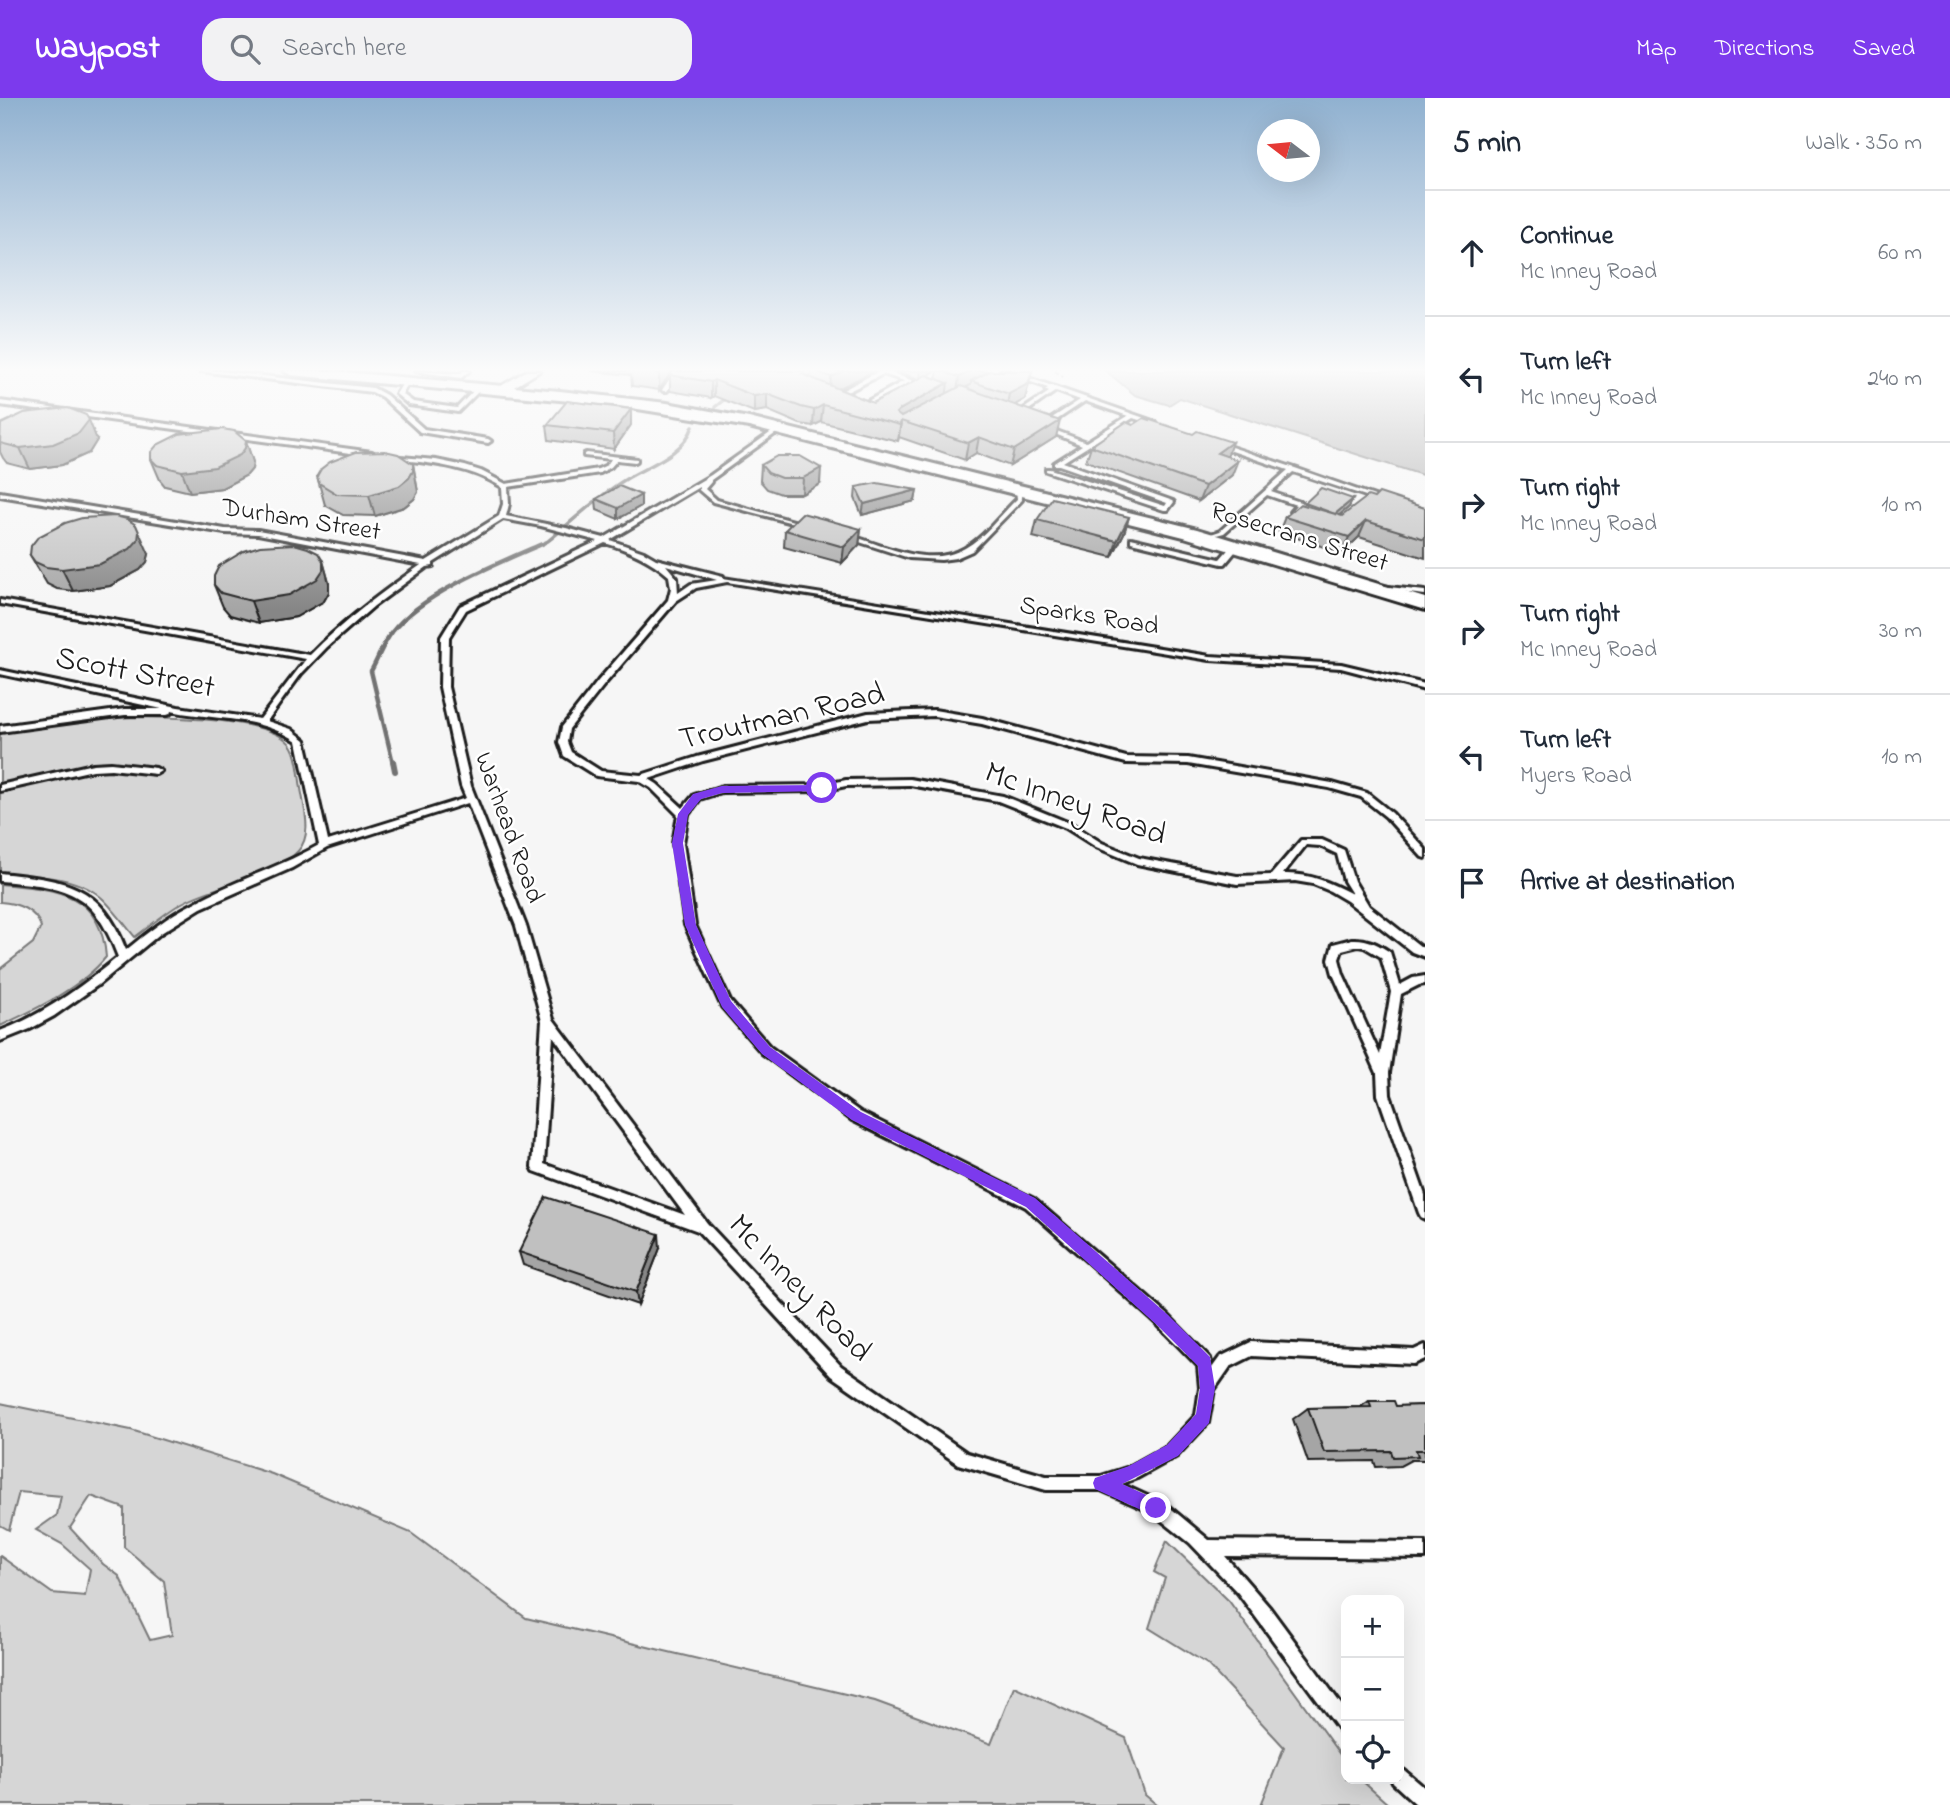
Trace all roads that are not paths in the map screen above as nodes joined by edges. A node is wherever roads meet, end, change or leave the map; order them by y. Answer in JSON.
{"nodes":[{"id":1,"x":347,"y":451,"type":"edge"},
{"id":2,"x":748,"y":451,"type":"edge"},
{"id":3,"x":861,"y":451,"type":"edge"},
{"id":4,"x":1078,"y":451,"type":"edge"},
{"id":5,"x":1239,"y":451,"type":"edge"},
{"id":6,"x":586,"y":455,"type":"dead end"},
{"id":7,"x":615,"y":458,"type":"junction"},
{"id":8,"x":635,"y":460,"type":"dead end"},
{"id":9,"x":1059,"y":463,"type":"junction"},
{"id":10,"x":1293,"y":469,"type":"junction"},
{"id":11,"x":713,"y":476,"type":"junction"},
{"id":12,"x":505,"y":486,"type":"junction"},
{"id":13,"x":1018,"y":489,"type":"junction"},
{"id":14,"x":1266,"y":493,"type":"junction"},
{"id":15,"x":0,"y":495,"type":"edge"},
{"id":16,"x":1370,"y":496,"type":"junction"},
{"id":17,"x":1392,"y":503,"type":"edge"},
{"id":18,"x":1361,"y":504,"type":"edge"},
{"id":19,"x":502,"y":517,"type":"junction"},
{"id":20,"x":1301,"y":518,"type":"edge"},
{"id":21,"x":817,"y":529,"type":"edge"},
{"id":22,"x":844,"y":536,"type":"edge"},
{"id":23,"x":1207,"y":537,"type":"junction"},
{"id":24,"x":605,"y":540,"type":"junction"},
{"id":25,"x":1134,"y":540,"type":"dead end"},
{"id":26,"x":1236,"y":546,"type":"junction"},
{"id":27,"x":652,"y":559,"type":"junction"},
{"id":28,"x":430,"y":564,"type":"junction"},
{"id":29,"x":727,"y":580,"type":"junction"},
{"id":30,"x":747,"y":583,"type":"joint"},
{"id":31,"x":1373,"y":587,"type":"junction"},
{"id":32,"x":1425,"y":593,"type":"edge"},
{"id":33,"x":671,"y":601,"type":"junction"},
{"id":34,"x":0,"y":602,"type":"edge"},
{"id":35,"x":1425,"y":604,"type":"edge"},
{"id":36,"x":311,"y":658,"type":"junction"},
{"id":37,"x":0,"y":672,"type":"edge"},
{"id":38,"x":1425,"y":687,"type":"edge"},
{"id":39,"x":182,"y":710,"type":"junction"},
{"id":40,"x":262,"y":722,"type":"junction"},
{"id":41,"x":0,"y":729,"type":"edge"},
{"id":42,"x":156,"y":771,"type":"dead end"},
{"id":43,"x":641,"y":778,"type":"junction"},
{"id":44,"x":0,"y":788,"type":"edge"},
{"id":45,"x":472,"y":799,"type":"junction"},
{"id":46,"x":683,"y":814,"type":"junction"},
{"id":47,"x":324,"y":846,"type":"junction"},
{"id":48,"x":1425,"y":855,"type":"edge"},
{"id":49,"x":0,"y":877,"type":"edge"},
{"id":50,"x":1274,"y":878,"type":"junction"},
{"id":51,"x":1366,"y":909,"type":"junction"},
{"id":52,"x":521,"y":926,"type":"joint"},
{"id":53,"x":1425,"y":953,"type":"edge"},
{"id":54,"x":124,"y":958,"type":"junction"},
{"id":55,"x":1425,"y":981,"type":"edge"},
{"id":56,"x":1396,"y":992,"type":"junction"},
{"id":57,"x":548,"y":1021,"type":"junction"},
{"id":58,"x":0,"y":1036,"type":"edge"},
{"id":59,"x":1382,"y":1073,"type":"junction"},
{"id":60,"x":1425,"y":1213,"type":"edge"},
{"id":61,"x":702,"y":1227,"type":"junction"},
{"id":62,"x":1425,"y":1352,"type":"edge"},
{"id":63,"x":1207,"y":1388,"type":"junction"},
{"id":64,"x":1101,"y":1483,"type":"junction"},
{"id":65,"x":1207,"y":1548,"type":"junction"},
{"id":66,"x":1424,"y":1552,"type":"edge"},
{"id":67,"x":1343,"y":1721,"type":"edge"},
{"id":68,"x":1404,"y":1781,"type":"edge"},
{"id":69,"x":1425,"y":1800,"type":"edge"}],
"edges":[{"from":1,"to":12,"type":"lane"},
{"from":2,"to":11,"type":"lane","name":"Warhead Road"},
{"from":3,"to":13,"type":"street","name":"Rosecrans Street"},
{"from":4,"to":9,"type":"lane"},
{"from":5,"to":10,"type":"lane"},
{"from":6,"to":7,"type":"lane"},
{"from":7,"to":8,"type":"lane"},
{"from":7,"to":12,"type":"lane"},
{"from":9,"to":9,"type":"lane"},
{"from":10,"to":14,"type":"lane"},
{"from":10,"to":16,"type":"lane"},
{"from":11,"to":21,"type":"lane"},
{"from":11,"to":24,"type":"lane","name":"Warhead Road"},
{"from":12,"to":19,"type":"lane"},
{"from":13,"to":22,"type":"lane"},
{"from":13,"to":23,"type":"street","name":"Rosecrans Street"},
{"from":14,"to":20,"type":"lane"},
{"from":14,"to":23,"type":"lane"},
{"from":15,"to":28,"type":"lane","name":"Durham Street"},
{"from":16,"to":17,"type":"lane"},
{"from":16,"to":18,"type":"lane"},
{"from":19,"to":24,"type":"lane","name":"Troutman Road"},
{"from":19,"to":28,"type":"lane"},
{"from":23,"to":26,"type":"street","name":"Rosecrans Street"},
{"from":24,"to":27,"type":"lane","name":"Troutman Road"},
{"from":24,"to":45,"type":"lane","name":"Warhead Road"},
{"from":25,"to":26,"type":"lane"},
{"from":26,"to":31,"type":"street","name":"Rosecrans Street"},
{"from":27,"to":29,"type":"lane","name":"Troutman Road"},
{"from":27,"to":33,"type":"lane","name":"Troutman Road"},
{"from":28,"to":36,"type":"lane"},
{"from":29,"to":30,"type":"lane","name":"Troutman Road"},
{"from":29,"to":33,"type":"lane","name":"Troutman Road"},
{"from":30,"to":38,"type":"lane","name":"Sparks Road"},
{"from":31,"to":32,"type":"lane"},
{"from":31,"to":35,"type":"street","name":"Rosecrans Street"},
{"from":33,"to":43,"type":"lane","name":"Troutman Road"},
{"from":34,"to":36,"type":"lane"},
{"from":36,"to":40,"type":"lane"},
{"from":37,"to":39,"type":"lane","name":"Scott Street"},
{"from":39,"to":40,"type":"lane","name":"Scott Street"},
{"from":39,"to":41,"type":"lane"},
{"from":40,"to":47,"type":"lane","name":"Scott Street"},
{"from":42,"to":44,"type":"lane"},
{"from":43,"to":46,"type":"lane"},
{"from":43,"to":48,"type":"lane","name":"Troutman Road"},
{"from":45,"to":47,"type":"lane"},
{"from":45,"to":52,"type":"lane","name":"Warhead Road"},
{"from":46,"to":50,"type":"lane","name":"Mc Inney Road"},
{"from":46,"to":63,"type":"lane","name":"Mc Inney Road"},
{"from":47,"to":54,"type":"lane"},
{"from":49,"to":54,"type":"lane"},
{"from":50,"to":51,"type":"lane","name":"Mc Inney Road"},
{"from":50,"to":51,"type":"lane"},
{"from":51,"to":53,"type":"lane","name":"Mc Inney Road"},
{"from":52,"to":57,"type":"lane","name":"Mc Inney Road"},
{"from":54,"to":58,"type":"lane"},
{"from":55,"to":56,"type":"lane"},
{"from":56,"to":59,"type":"lane"},
{"from":56,"to":59,"type":"lane"},
{"from":57,"to":61,"type":"lane","name":"Mc Inney Road"},
{"from":57,"to":61,"type":"lane"},
{"from":59,"to":60,"type":"lane"},
{"from":61,"to":64,"type":"lane","name":"Mc Inney Road"},
{"from":62,"to":63,"type":"lane"},
{"from":63,"to":64,"type":"lane","name":"Mc Inney Road"},
{"from":64,"to":65,"type":"lane"},
{"from":65,"to":66,"type":"lane"},
{"from":65,"to":67,"type":"lane"},
{"from":68,"to":69,"type":"lane"}]}
